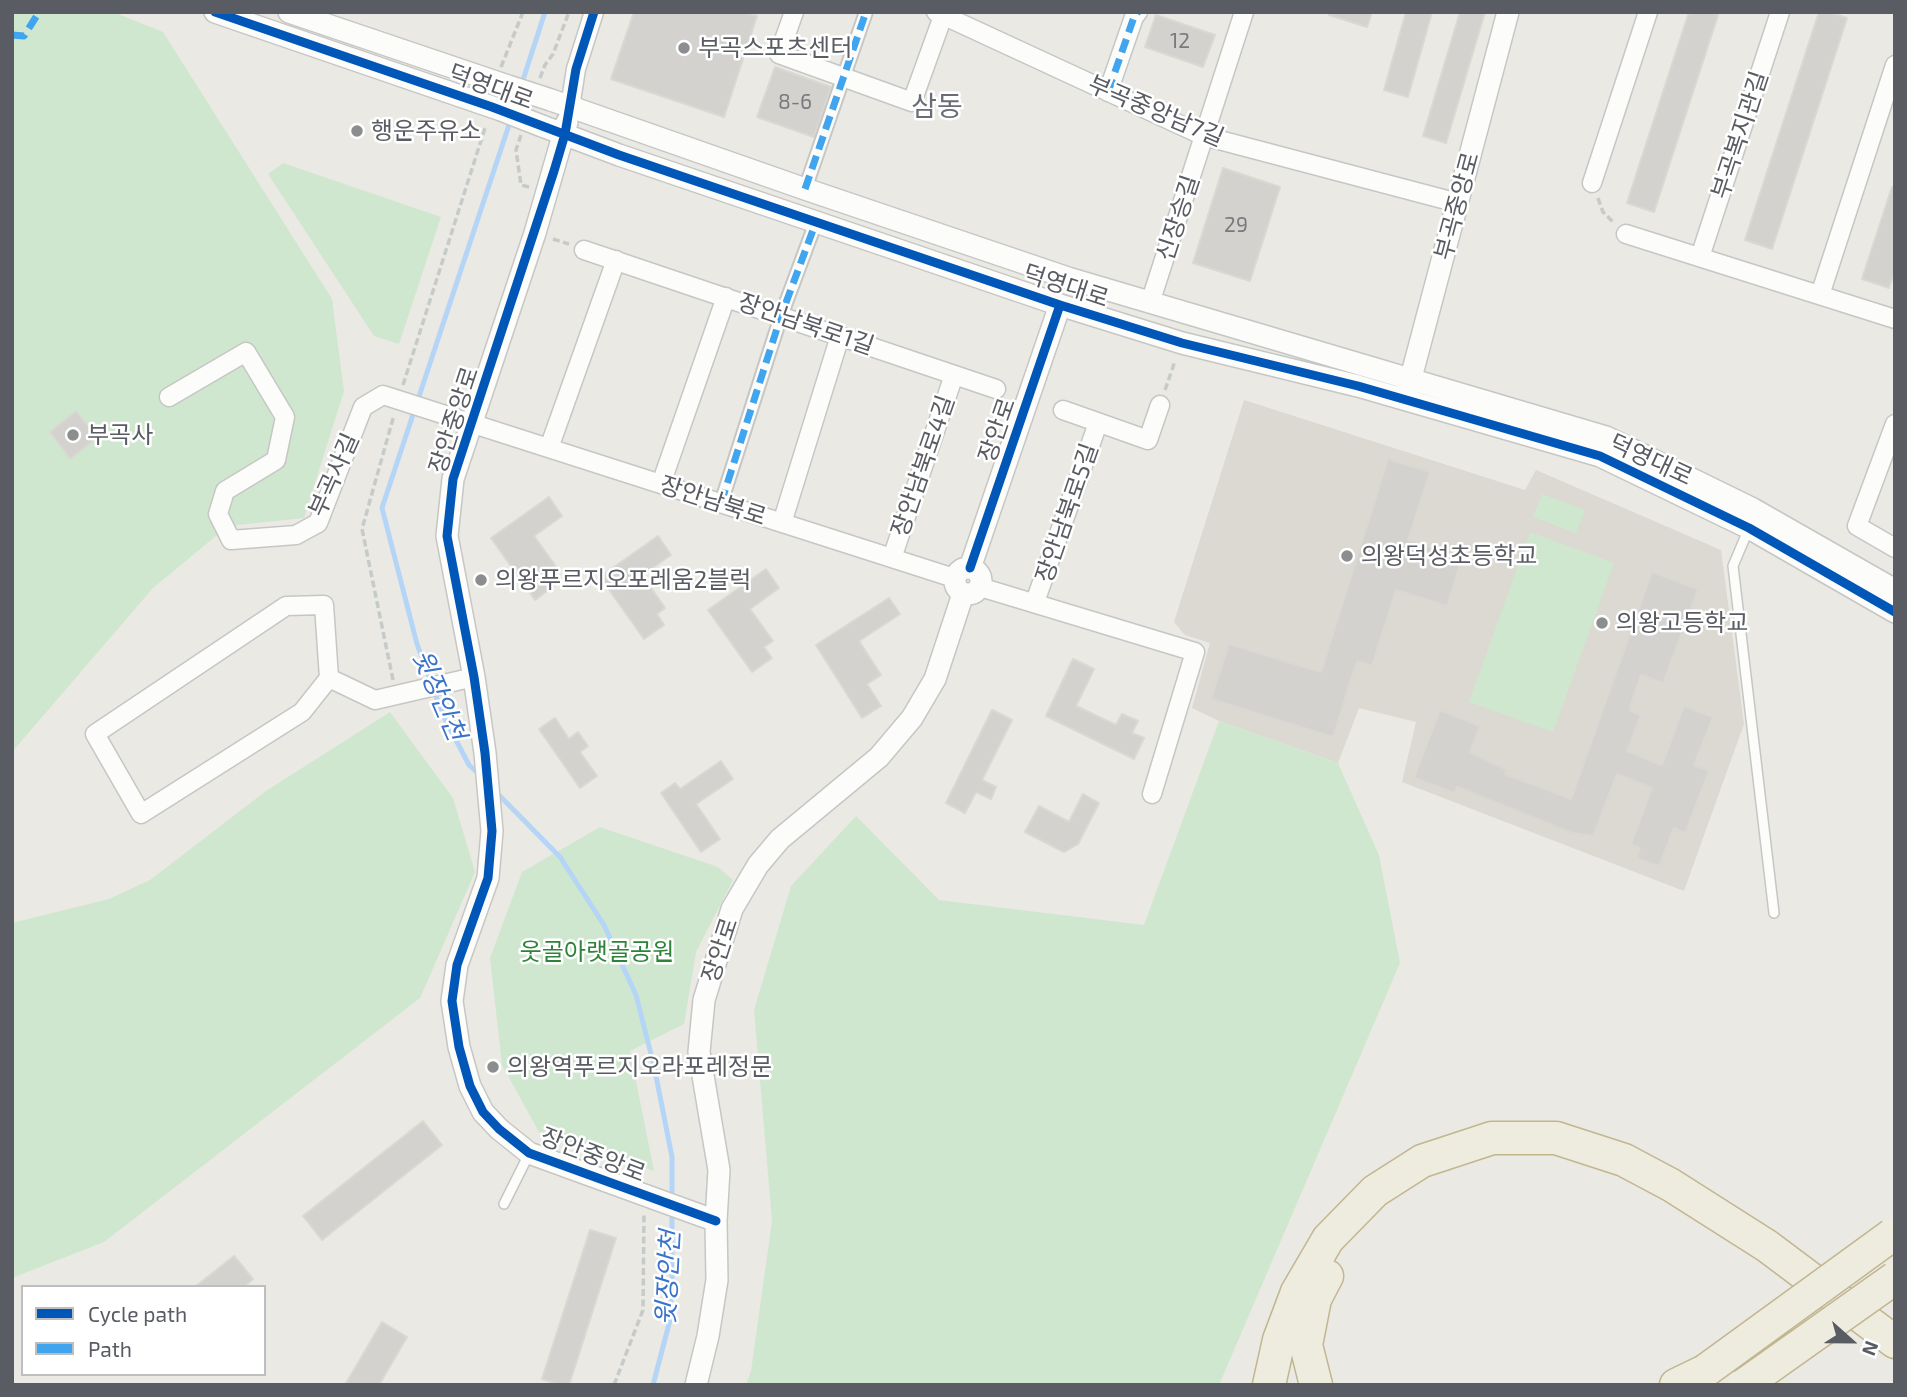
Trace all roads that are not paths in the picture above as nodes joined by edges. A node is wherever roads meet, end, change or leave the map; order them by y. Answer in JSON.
{"nodes":[{"id":1,"x":215,"y":12,"type":"edge"},
{"id":2,"x":289,"y":12,"type":"edge"},
{"id":3,"x":594,"y":12,"type":"edge"},
{"id":4,"x":794,"y":12,"type":"edge"},
{"id":5,"x":866,"y":12,"type":"edge"},
{"id":6,"x":1138,"y":12,"type":"edge"},
{"id":7,"x":1244,"y":12,"type":"edge"},
{"id":8,"x":1508,"y":12,"type":"edge"},
{"id":9,"x":1648,"y":12,"type":"edge"},
{"id":10,"x":1780,"y":12,"type":"edge"},
{"id":11,"x":939,"y":14,"type":"edge"},
{"id":12,"x":1895,"y":65,"type":"edge"},
{"id":13,"x":844,"y":77,"type":"junction"},
{"id":14,"x":1108,"y":92,"type":"junction"},
{"id":15,"x":561,"y":103,"type":"junction"},
{"id":16,"x":565,"y":134,"type":"junction"},
{"id":17,"x":1204,"y":136,"type":"junction"},
{"id":18,"x":1592,"y":183,"type":"road end"},
{"id":19,"x":805,"y":190,"type":"junction"},
{"id":20,"x":1458,"y":204,"type":"junction"},
{"id":21,"x":816,"y":222,"type":"junction"},
{"id":22,"x":1626,"y":234,"type":"road end"},
{"id":23,"x":584,"y":250,"type":"road end"},
{"id":24,"x":1700,"y":257,"type":"junction"},
{"id":25,"x":615,"y":260,"type":"junction"},
{"id":26,"x":1820,"y":295,"type":"junction"},
{"id":27,"x":726,"y":297,"type":"junction"},
{"id":28,"x":1150,"y":303,"type":"junction"},
{"id":29,"x":1060,"y":304,"type":"junction"},
{"id":30,"x":782,"y":316,"type":"junction"},
{"id":31,"x":1895,"y":319,"type":"edge"},
{"id":32,"x":840,"y":336,"type":"junction"},
{"id":33,"x":954,"y":374,"type":"junction"},
{"id":34,"x":1411,"y":378,"type":"junction"},
{"id":35,"x":996,"y":388,"type":"dead end"},
{"id":36,"x":169,"y":397,"type":"dead end"},
{"id":37,"x":1405,"y":400,"type":"junction"},
{"id":38,"x":1160,"y":405,"type":"road end"},
{"id":39,"x":1063,"y":410,"type":"dead end"},
{"id":40,"x":473,"y":423,"type":"junction"},
{"id":41,"x":1098,"y":423,"type":"junction"},
{"id":42,"x":1895,"y":424,"type":"edge"},
{"id":43,"x":548,"y":448,"type":"junction"},
{"id":44,"x":661,"y":484,"type":"junction"},
{"id":45,"x":721,"y":503,"type":"junction"},
{"id":46,"x":782,"y":523,"type":"junction"},
{"id":47,"x":1749,"y":528,"type":"junction"},
{"id":48,"x":1895,"y":548,"type":"edge"},
{"id":49,"x":892,"y":558,"type":"junction"},
{"id":50,"x":967,"y":582,"type":"junction"},
{"id":51,"x":1895,"y":590,"type":"edge"},
{"id":52,"x":1035,"y":602,"type":"junction"},
{"id":53,"x":1895,"y":612,"type":"edge"},
{"id":54,"x":474,"y":677,"type":"junction"},
{"id":55,"x":329,"y":678,"type":"junction"},
{"id":56,"x":1152,"y":794,"type":"dead end"},
{"id":57,"x":1774,"y":913,"type":"dead end"},
{"id":58,"x":529,"y":1153,"type":"junction"},
{"id":59,"x":504,"y":1204,"type":"dead end"},
{"id":60,"x":706,"y":1217,"type":"junction"},
{"id":61,"x":1894,"y":1234,"type":"edge"},
{"id":62,"x":1895,"y":1278,"type":"edge"},
{"id":63,"x":1895,"y":1342,"type":"edge"},
{"id":64,"x":1895,"y":1362,"type":"edge"},
{"id":65,"x":1696,"y":1378,"type":"edge"},
{"id":66,"x":696,"y":1385,"type":"edge"},
{"id":67,"x":1269,"y":1385,"type":"edge"},
{"id":68,"x":1316,"y":1385,"type":"edge"},
{"id":69,"x":1676,"y":1385,"type":"edge"},
{"id":70,"x":1744,"y":1385,"type":"edge"}],
"edges":[{"from":1,"to":16,"type":"street","name":"덕영대로","bridge":true},
{"from":2,"to":15,"type":"street","name":"덕영대로","bridge":true},
{"from":3,"to":15,"type":"street"},
{"from":4,"to":13,"type":"street","name":"부곡중앙남7길"},
{"from":5,"to":13,"type":"street"},
{"from":6,"to":14,"type":"street"},
{"from":7,"to":17,"type":"street","name":"신장승길"},
{"from":8,"to":20,"type":"street","name":"부곡중앙로"},
{"from":9,"to":18,"type":"street"},
{"from":10,"to":24,"type":"street","name":"부곡복지관길"},
{"from":11,"to":13,"type":"street","name":"부곡중앙남7길"},
{"from":11,"to":14,"type":"street","name":"부곡중앙남7길"},
{"from":12,"to":26,"type":"street"},
{"from":13,"to":19,"type":"street"},
{"from":14,"to":17,"type":"street","name":"부곡중앙남7길"},
{"from":15,"to":16,"type":"street","name":"장안중앙로"},
{"from":15,"to":19,"type":"street","name":"덕영대로"},
{"from":16,"to":21,"type":"street","name":"덕영대로"},
{"from":16,"to":40,"type":"street","name":"장안중앙로"},
{"from":17,"to":20,"type":"street","name":"부곡중앙남7길"},
{"from":17,"to":28,"type":"street","name":"신장승길"},
{"from":19,"to":28,"type":"street","name":"덕영대로"},
{"from":20,"to":34,"type":"street","name":"부곡중앙로"},
{"from":21,"to":29,"type":"street","name":"덕영대로"},
{"from":21,"to":30,"type":"street"},
{"from":22,"to":24,"type":"street"},
{"from":23,"to":25,"type":"street","name":"장안남북로1길"},
{"from":24,"to":26,"type":"street"},
{"from":25,"to":27,"type":"street","name":"장안남북로1길"},
{"from":25,"to":43,"type":"street"},
{"from":26,"to":31,"type":"street"},
{"from":27,"to":30,"type":"street","name":"장안남북로1길"},
{"from":27,"to":44,"type":"street"},
{"from":28,"to":34,"type":"street","name":"덕영대로"},
{"from":29,"to":37,"type":"street","name":"덕영대로"},
{"from":29,"to":50,"type":"street","name":"장안로"},
{"from":30,"to":32,"type":"street","name":"장안남북로1길"},
{"from":30,"to":45,"type":"street"},
{"from":32,"to":33,"type":"street","name":"장안남북로1길"},
{"from":32,"to":46,"type":"street"},
{"from":33,"to":35,"type":"street","name":"장안남북로1길"},
{"from":33,"to":49,"type":"street","name":"장안남북로4길"},
{"from":34,"to":37,"type":"street","name":"부곡중앙로"},
{"from":34,"to":51,"type":"street","name":"덕영대로"},
{"from":36,"to":40,"type":"street","name":"부곡사길"},
{"from":37,"to":47,"type":"street","name":"덕영대로"},
{"from":38,"to":41,"type":"street","name":"장안남북로5길"},
{"from":39,"to":41,"type":"street","name":"장안남북로5길"},
{"from":40,"to":43,"type":"street","name":"장안남북로"},
{"from":40,"to":54,"type":"street","name":"장안중앙로"},
{"from":41,"to":52,"type":"street","name":"장안남북로5길"},
{"from":42,"to":48,"type":"street"},
{"from":43,"to":44,"type":"street","name":"장안남북로"},
{"from":44,"to":45,"type":"street","name":"장안남북로"},
{"from":45,"to":46,"type":"street","name":"장안남북로"},
{"from":46,"to":49,"type":"street","name":"장안남북로"},
{"from":47,"to":53,"type":"street","name":"덕영대로"},
{"from":47,"to":57,"type":"lane"},
{"from":49,"to":50,"type":"street","name":"장안남북로"},
{"from":50,"to":52,"type":"street","name":"장안남북로"},
{"from":50,"to":60,"type":"street","name":"장안로"},
{"from":52,"to":56,"type":"street","name":"장안남북로"},
{"from":54,"to":55,"type":"street"},
{"from":54,"to":58,"type":"street","name":"장안중앙로"},
{"from":55,"to":55,"type":"street"},
{"from":58,"to":59,"type":"lane"},
{"from":58,"to":60,"type":"street","name":"장안중앙로"},
{"from":60,"to":66,"type":"street","name":"장안로"},
{"from":61,"to":65,"type":"highway","bridge":true},
{"from":62,"to":70,"type":"highway","bridge":true},
{"from":63,"to":67,"type":"highway"},
{"from":64,"to":68,"type":"highway"},
{"from":65,"to":69,"type":"highway"}]}
